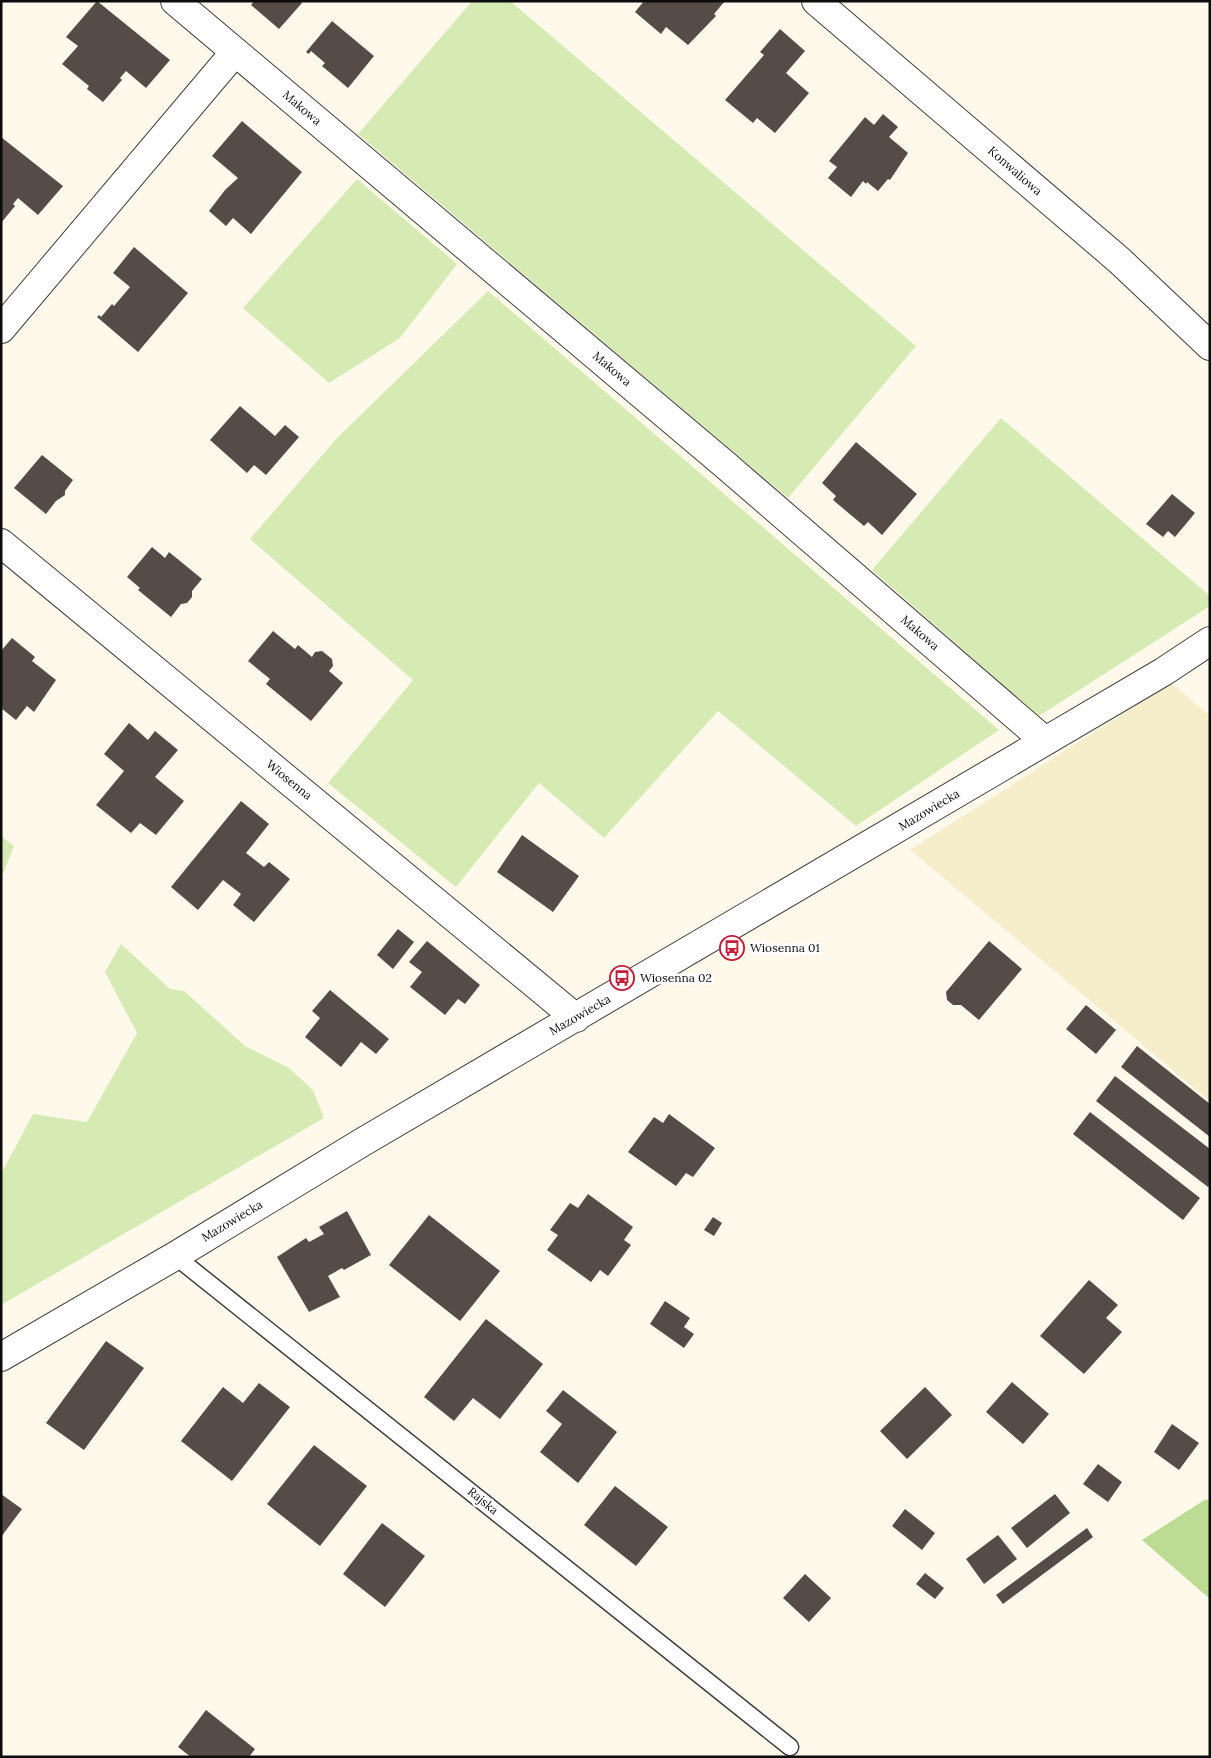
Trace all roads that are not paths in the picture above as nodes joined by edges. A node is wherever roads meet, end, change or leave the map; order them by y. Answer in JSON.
{"nodes":[{"id":1,"x":175,"y":1,"type":"edge"},
{"id":2,"x":816,"y":1,"type":"edge"},
{"id":3,"x":235,"y":52,"type":"junction"},
{"id":4,"x":1,"y":329,"type":"edge"},
{"id":5,"x":1210,"y":346,"type":"edge"},
{"id":6,"x":1,"y":543,"type":"edge"},
{"id":7,"x":1210,"y":641,"type":"edge"},
{"id":8,"x":1045,"y":741,"type":"junction"},
{"id":9,"x":576,"y":1018,"type":"junction"},
{"id":10,"x":175,"y":1256,"type":"junction"},
{"id":11,"x":1,"y":1357,"type":"edge"},
{"id":12,"x":790,"y":1747,"type":"dead end"}],
"edges":[{"from":1,"to":3,"type":"street","name":"Makowa"},
{"from":2,"to":5,"type":"street","name":"Konwaliowa"},
{"from":3,"to":4,"type":"street"},
{"from":3,"to":8,"type":"street","name":"Makowa"},
{"from":6,"to":9,"type":"street","name":"Wiosenna"},
{"from":7,"to":8,"type":"street","name":"Mazowiecka"},
{"from":8,"to":9,"type":"street","name":"Mazowiecka"},
{"from":9,"to":10,"type":"street","name":"Mazowiecka"},
{"from":10,"to":11,"type":"street","name":"Mazowiecka"},
{"from":10,"to":12,"type":"lane","name":"Rajska"}]}
